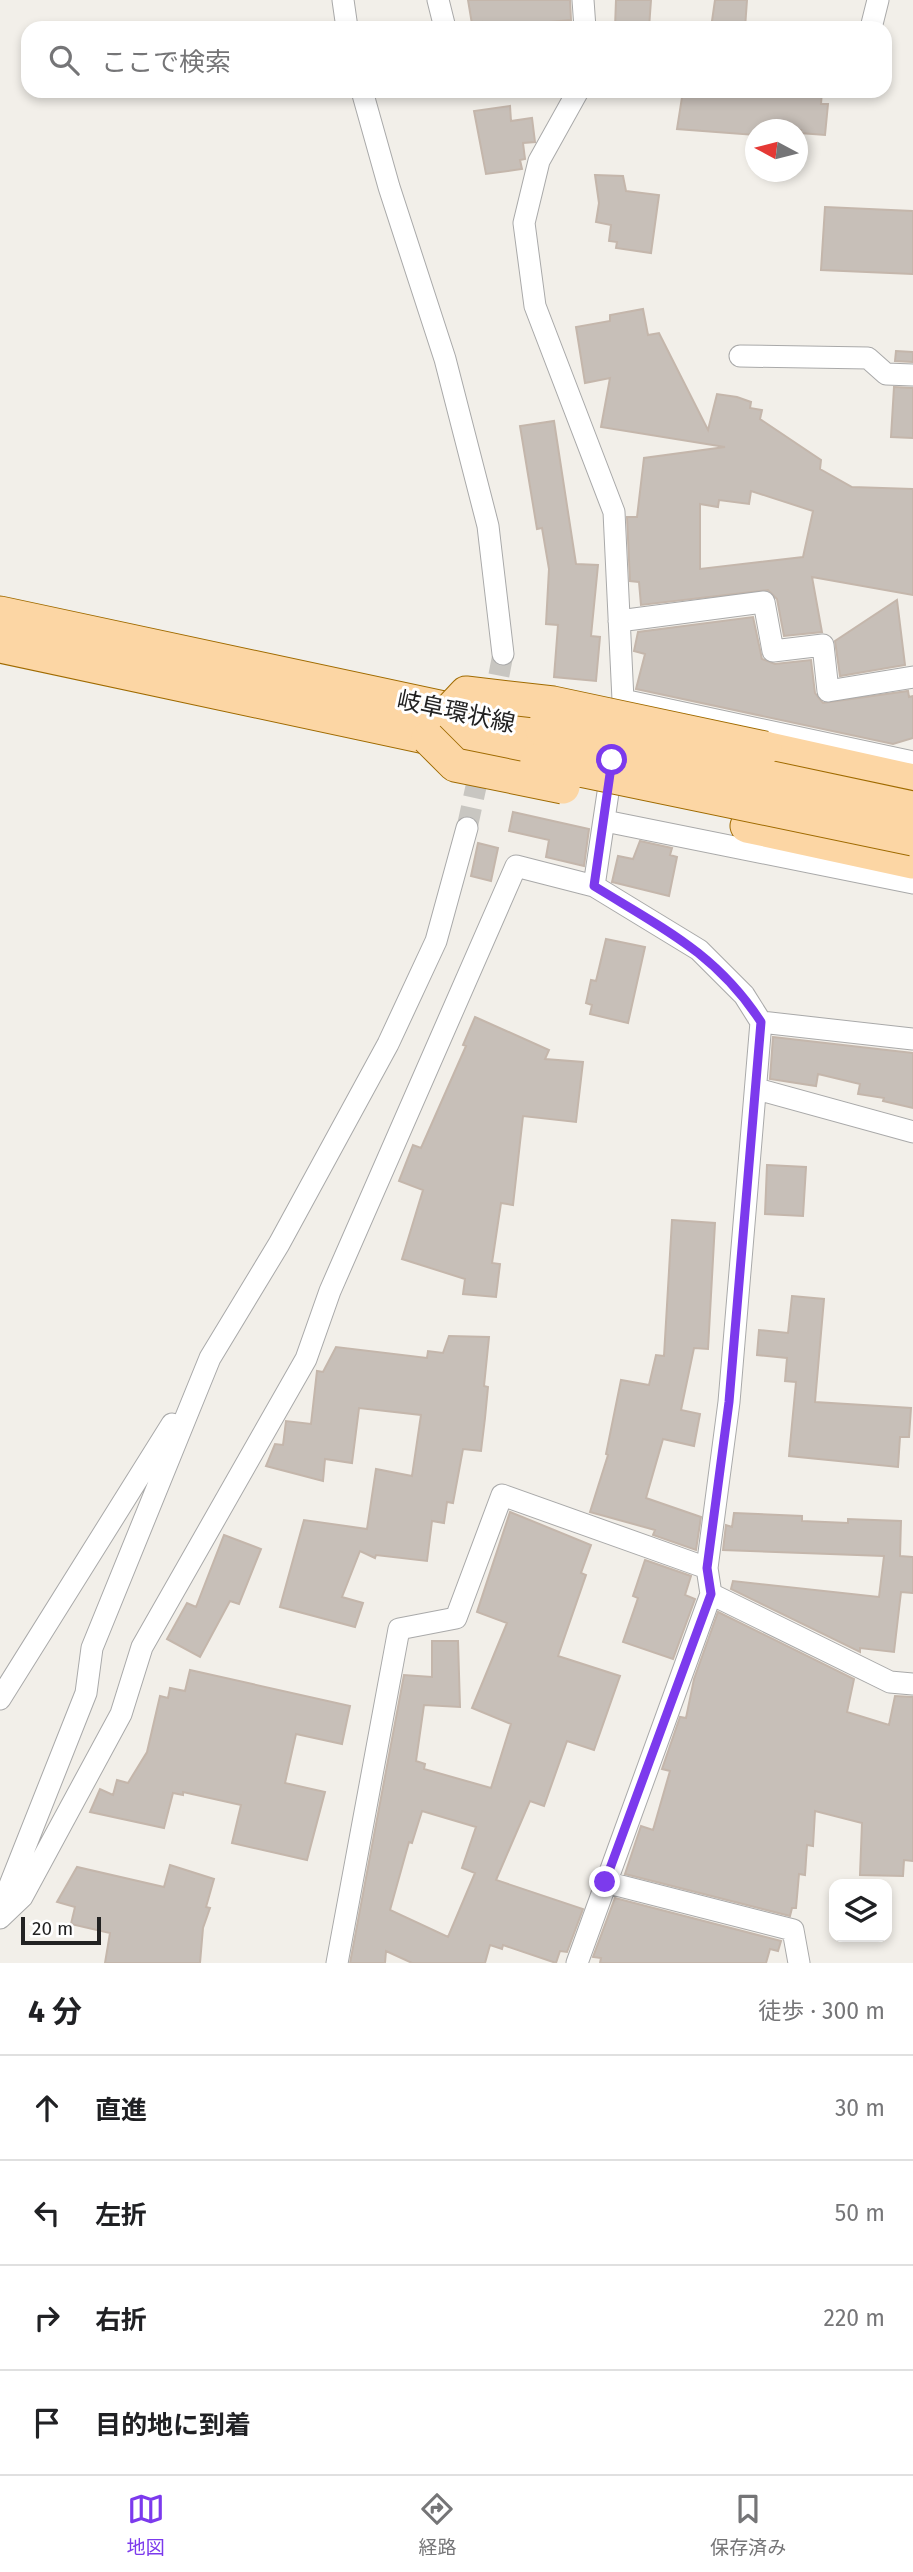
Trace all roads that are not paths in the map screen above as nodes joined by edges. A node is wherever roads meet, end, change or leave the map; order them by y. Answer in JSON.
{"nodes":[{"id":1,"x":343,"y":0,"type":"edge"},
{"id":2,"x":438,"y":0,"type":"edge"},
{"id":3,"x":583,"y":0,"type":"edge"},
{"id":4,"x":878,"y":0,"type":"edge"},
{"id":5,"x":346,"y":21,"type":"edge"},
{"id":6,"x":443,"y":21,"type":"edge"},
{"id":7,"x":584,"y":21,"type":"edge"},
{"id":8,"x":873,"y":21,"type":"edge"},
{"id":9,"x":364,"y":98,"type":"edge"},
{"id":10,"x":574,"y":98,"type":"edge"},
{"id":11,"x":740,"y":356,"type":"dead end"},
{"id":12,"x":913,"y":375,"type":"edge"},
{"id":13,"x":0,"y":613,"type":"edge"},
{"id":14,"x":619,"y":621,"type":"junction"},
{"id":15,"x":0,"y":646,"type":"edge"},
{"id":16,"x":503,"y":654,"type":"tunnel mouth"},
{"id":17,"x":913,"y":677,"type":"edge"},
{"id":18,"x":623,"y":700,"type":"junction"},
{"id":19,"x":362,"y":708,"type":"junction"},
{"id":20,"x":450,"y":710,"type":"junction"},
{"id":21,"x":428,"y":738,"type":"junction"},
{"id":22,"x":539,"y":745,"type":"junction"},
{"id":23,"x":913,"y":762,"type":"edge"},
{"id":24,"x":913,"y":780,"type":"edge"},
{"id":25,"x":913,"y":808,"type":"edge"},
{"id":26,"x":605,"y":821,"type":"junction"},
{"id":27,"x":467,"y":828,"type":"tunnel mouth"},
{"id":28,"x":913,"y":839,"type":"edge"},
{"id":29,"x":913,"y":862,"type":"edge"},
{"id":30,"x":913,"y":883,"type":"edge"},
{"id":31,"x":594,"y":886,"type":"junction"},
{"id":32,"x":761,"y":1022,"type":"junction"},
{"id":33,"x":913,"y":1039,"type":"edge"},
{"id":34,"x":757,"y":1089,"type":"junction"},
{"id":35,"x":913,"y":1132,"type":"edge"},
{"id":36,"x":199,"y":1381,"type":"junction"},
{"id":37,"x":707,"y":1568,"type":"junction"},
{"id":38,"x":711,"y":1594,"type":"junction"},
{"id":39,"x":913,"y":1684,"type":"edge"},
{"id":40,"x":0,"y":1699,"type":"edge"},
{"id":41,"x":605,"y":1882,"type":"junction"},
{"id":42,"x":0,"y":1910,"type":"edge"},
{"id":43,"x":0,"y":1918,"type":"edge"},
{"id":44,"x":338,"y":1963,"type":"edge"},
{"id":45,"x":577,"y":1963,"type":"edge"},
{"id":46,"x":799,"y":1963,"type":"edge"}],
"edges":[{"from":1,"to":5,"type":"street"},
{"from":2,"to":6,"type":"street"},
{"from":3,"to":7,"type":"street"},
{"from":4,"to":8,"type":"street"},
{"from":9,"to":16,"type":"street"},
{"from":10,"to":14,"type":"street"},
{"from":11,"to":12,"type":"street"},
{"from":13,"to":19,"type":"main road","name":"岐阜環状線"},
{"from":14,"to":17,"type":"street"},
{"from":14,"to":18,"type":"street"},
{"from":15,"to":19,"type":"main road","name":"岐阜環状線"},
{"from":18,"to":23,"type":"street"},
{"from":18,"to":26,"type":"street"},
{"from":19,"to":20,"type":"main road","name":"岐阜環状線"},
{"from":19,"to":21,"type":"main road","name":"岐阜環状線"},
{"from":20,"to":22,"type":"main road","name":"岐阜環状線"},
{"from":20,"to":24,"type":"main road","bridge":true},
{"from":21,"to":22,"type":"main road","name":"岐阜環状線"},
{"from":21,"to":29,"type":"main road","bridge":true},
{"from":22,"to":25,"type":"main road","name":"岐阜環状線","bridge":true},
{"from":22,"to":28,"type":"main road","name":"岐阜環状線","bridge":true},
{"from":26,"to":30,"type":"street"},
{"from":26,"to":31,"type":"street"},
{"from":27,"to":36,"type":"street"},
{"from":31,"to":32,"type":"street"},
{"from":31,"to":43,"type":"street"},
{"from":32,"to":33,"type":"street"},
{"from":32,"to":34,"type":"street"},
{"from":34,"to":35,"type":"street"},
{"from":34,"to":37,"type":"street"},
{"from":36,"to":40,"type":"street"},
{"from":36,"to":42,"type":"street"},
{"from":37,"to":38,"type":"street"},
{"from":37,"to":44,"type":"street"},
{"from":38,"to":39,"type":"street"},
{"from":38,"to":41,"type":"street"},
{"from":41,"to":45,"type":"street"},
{"from":41,"to":46,"type":"street"}]}
